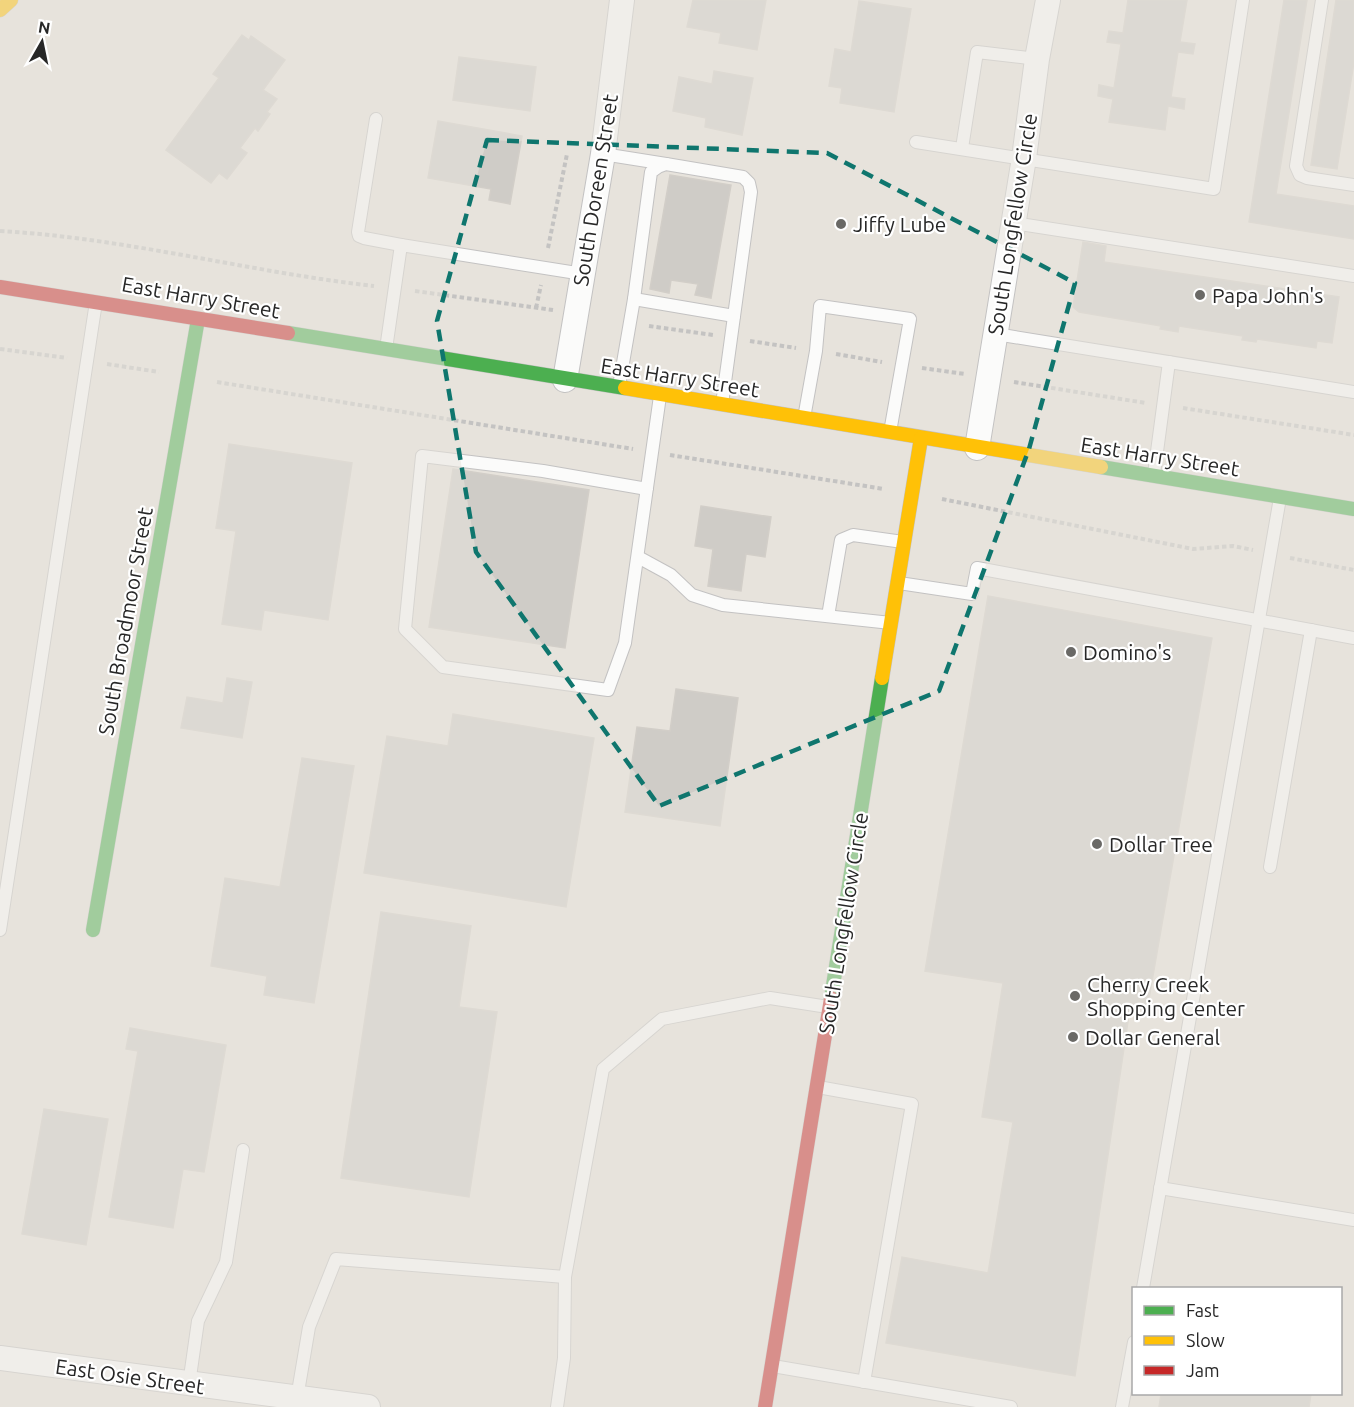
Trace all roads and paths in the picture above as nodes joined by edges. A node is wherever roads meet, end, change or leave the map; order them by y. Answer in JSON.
{"nodes":[{"id":1,"x":11,"y":0,"type":"edge"},
{"id":2,"x":622,"y":0,"type":"edge"},
{"id":3,"x":1048,"y":0,"type":"edge"},
{"id":4,"x":1243,"y":0,"type":"edge"},
{"id":5,"x":1322,"y":0,"type":"edge"},
{"id":6,"x":0,"y":10,"type":"edge"},
{"id":7,"x":1037,"y":59,"type":"junction"},
{"id":8,"x":376,"y":119,"type":"dead end"},
{"id":9,"x":916,"y":142,"type":"dead end"},
{"id":10,"x":962,"y":148,"type":"junction"},
{"id":11,"x":567,"y":154,"type":"dead end"},
{"id":12,"x":603,"y":154,"type":"junction"},
{"id":13,"x":1024,"y":158,"type":"junction"},
{"id":14,"x":666,"y":164,"type":"junction"},
{"id":15,"x":1354,"y":185,"type":"edge"},
{"id":16,"x":1014,"y":223,"type":"junction"},
{"id":17,"x":0,"y":231,"type":"edge"},
{"id":18,"x":401,"y":245,"type":"junction"},
{"id":19,"x":544,"y":268,"type":"junction"},
{"id":20,"x":583,"y":274,"type":"junction"},
{"id":21,"x":1354,"y":276,"type":"edge"},
{"id":22,"x":0,"y":287,"type":"edge"},
{"id":23,"x":395,"y":289,"type":"junction"},
{"id":24,"x":634,"y":300,"type":"junction"},
{"id":25,"x":96,"y":301,"type":"junction"},
{"id":26,"x":536,"y":308,"type":"junction"},
{"id":27,"x":576,"y":314,"type":"junction"},
{"id":28,"x":734,"y":316,"type":"junction"},
{"id":29,"x":198,"y":319,"type":"junction"},
{"id":30,"x":630,"y":323,"type":"junction"},
{"id":31,"x":996,"y":334,"type":"junction"},
{"id":32,"x":731,"y":338,"type":"junction"},
{"id":33,"x":0,"y":349,"type":"edge"},
{"id":34,"x":386,"y":350,"type":"junction"},
{"id":35,"x":816,"y":351,"type":"junction"},
{"id":36,"x":87,"y":361,"type":"junction"},
{"id":37,"x":1169,"y":362,"type":"junction"},
{"id":38,"x":902,"y":365,"type":"junction"},
{"id":39,"x":188,"y":377,"type":"junction"},
{"id":40,"x":988,"y":378,"type":"junction"},
{"id":41,"x":565,"y":380,"type":"junction"},
{"id":42,"x":618,"y":388,"type":"junction"},
{"id":43,"x":1354,"y":392,"type":"edge"},
{"id":44,"x":660,"y":395,"type":"junction"},
{"id":45,"x":721,"y":405,"type":"junction"},
{"id":46,"x":1163,"y":405,"type":"junction"},
{"id":47,"x":804,"y":419,"type":"junction"},
{"id":48,"x":890,"y":433,"type":"junction"},
{"id":49,"x":1354,"y":435,"type":"edge"},
{"id":50,"x":921,"y":438,"type":"junction"},
{"id":51,"x":977,"y":448,"type":"junction"},
{"id":52,"x":652,"y":452,"type":"junction"},
{"id":53,"x":1154,"y":477,"type":"junction"},
{"id":54,"x":647,"y":489,"type":"junction"},
{"id":55,"x":912,"y":494,"type":"junction"},
{"id":56,"x":1280,"y":497,"type":"junction"},
{"id":57,"x":1354,"y":509,"type":"edge"},
{"id":58,"x":904,"y":542,"type":"junction"},
{"id":59,"x":1271,"y":554,"type":"junction"},
{"id":60,"x":638,"y":557,"type":"junction"},
{"id":61,"x":1354,"y":570,"type":"edge"},
{"id":62,"x":897,"y":583,"type":"junction"},
{"id":63,"x":828,"y":616,"type":"junction"},
{"id":64,"x":1259,"y":621,"type":"junction"},
{"id":65,"x":891,"y":623,"type":"junction"},
{"id":66,"x":1311,"y":630,"type":"junction"},
{"id":67,"x":1354,"y":638,"type":"edge"},
{"id":68,"x":1270,"y":867,"type":"dead end"},
{"id":69,"x":0,"y":930,"type":"edge"},
{"id":70,"x":93,"y":930,"type":"dead end"},
{"id":71,"x":829,"y":1007,"type":"junction"},
{"id":72,"x":816,"y":1087,"type":"junction"},
{"id":73,"x":243,"y":1150,"type":"dead end"},
{"id":74,"x":1160,"y":1188,"type":"junction"},
{"id":75,"x":1354,"y":1220,"type":"edge"},
{"id":76,"x":565,"y":1277,"type":"junction"},
{"id":77,"x":1143,"y":1287,"type":"edge"},
{"id":78,"x":1132,"y":1353,"type":"edge"},
{"id":79,"x":0,"y":1358,"type":"edge"},
{"id":80,"x":771,"y":1366,"type":"junction"},
{"id":81,"x":864,"y":1382,"type":"junction"},
{"id":82,"x":189,"y":1384,"type":"junction"},
{"id":83,"x":297,"y":1398,"type":"junction"},
{"id":84,"x":368,"y":1407,"type":"edge"},
{"id":85,"x":557,"y":1407,"type":"edge"},
{"id":86,"x":765,"y":1407,"type":"edge"},
{"id":87,"x":1011,"y":1407,"type":"edge"},
{"id":88,"x":1122,"y":1407,"type":"edge"}],
"edges":[{"from":1,"to":6,"type":"main road"},
{"from":2,"to":12,"type":"street","name":"South Doreen Street"},
{"from":3,"to":7,"type":"street","name":"South Longfellow Circle"},
{"from":4,"to":13,"type":"lane"},
{"from":5,"to":15,"type":"lane"},
{"from":7,"to":10,"type":"lane"},
{"from":7,"to":13,"type":"street","name":"South Longfellow Circle"},
{"from":8,"to":18,"type":"lane"},
{"from":9,"to":10,"type":"lane"},
{"from":10,"to":13,"type":"lane"},
{"from":11,"to":19,"type":"path"},
{"from":12,"to":14,"type":"lane"},
{"from":12,"to":20,"type":"street","name":"South Doreen Street"},
{"from":13,"to":16,"type":"street","name":"South Longfellow Circle"},
{"from":14,"to":24,"type":"lane"},
{"from":14,"to":28,"type":"lane"},
{"from":16,"to":21,"type":"lane"},
{"from":16,"to":31,"type":"street","name":"South Longfellow Circle"},
{"from":17,"to":23,"type":"path"},
{"from":18,"to":19,"type":"lane"},
{"from":18,"to":23,"type":"lane"},
{"from":19,"to":20,"type":"lane"},
{"from":19,"to":26,"type":"path"},
{"from":20,"to":27,"type":"street","name":"South Doreen Street"},
{"from":22,"to":25,"type":"main road","name":"East Harry Street"},
{"from":23,"to":26,"type":"path"},
{"from":23,"to":34,"type":"lane"},
{"from":24,"to":28,"type":"lane"},
{"from":24,"to":30,"type":"lane"},
{"from":25,"to":29,"type":"main road","name":"East Harry Street"},
{"from":25,"to":36,"type":"lane"},
{"from":26,"to":27,"type":"path"},
{"from":27,"to":41,"type":"street","name":"South Doreen Street"},
{"from":28,"to":32,"type":"lane"},
{"from":29,"to":34,"type":"main road","name":"East Harry Street"},
{"from":29,"to":39,"type":"main road","name":"South Broadmoor Street"},
{"from":30,"to":32,"type":"path"},
{"from":30,"to":42,"type":"lane"},
{"from":31,"to":37,"type":"lane"},
{"from":31,"to":40,"type":"street","name":"South Longfellow Circle"},
{"from":32,"to":35,"type":"path"},
{"from":32,"to":45,"type":"lane"},
{"from":33,"to":36,"type":"path"},
{"from":34,"to":41,"type":"main road","name":"East Harry Street"},
{"from":35,"to":38,"type":"path"},
{"from":35,"to":38,"type":"lane"},
{"from":35,"to":47,"type":"lane"},
{"from":36,"to":39,"type":"path"},
{"from":36,"to":69,"type":"lane"},
{"from":37,"to":43,"type":"lane"},
{"from":37,"to":46,"type":"lane"},
{"from":38,"to":40,"type":"path"},
{"from":38,"to":48,"type":"lane"},
{"from":39,"to":52,"type":"path"},
{"from":39,"to":70,"type":"main road","name":"South Broadmoor Street"},
{"from":40,"to":46,"type":"path"},
{"from":40,"to":51,"type":"street","name":"South Longfellow Circle"},
{"from":41,"to":42,"type":"main road","name":"East Harry Street"},
{"from":42,"to":44,"type":"main road","name":"East Harry Street"},
{"from":44,"to":45,"type":"main road","name":"East Harry Street"},
{"from":44,"to":52,"type":"lane"},
{"from":45,"to":47,"type":"main road","name":"East Harry Street"},
{"from":46,"to":49,"type":"path"},
{"from":46,"to":53,"type":"lane"},
{"from":47,"to":48,"type":"main road","name":"East Harry Street"},
{"from":48,"to":50,"type":"main road","name":"East Harry Street"},
{"from":50,"to":51,"type":"main road","name":"East Harry Street"},
{"from":50,"to":55,"type":"main road","name":"South Longfellow Circle"},
{"from":51,"to":53,"type":"main road","name":"East Harry Street"},
{"from":52,"to":54,"type":"lane"},
{"from":52,"to":55,"type":"path"},
{"from":53,"to":56,"type":"main road","name":"East Harry Street"},
{"from":54,"to":60,"type":"lane"},
{"from":54,"to":60,"type":"lane"},
{"from":55,"to":58,"type":"main road","name":"South Longfellow Circle"},
{"from":55,"to":59,"type":"path"},
{"from":56,"to":57,"type":"main road","name":"East Harry Street"},
{"from":56,"to":59,"type":"lane"},
{"from":58,"to":62,"type":"main road","name":"South Longfellow Circle"},
{"from":58,"to":63,"type":"lane"},
{"from":59,"to":61,"type":"path"},
{"from":59,"to":64,"type":"lane"},
{"from":60,"to":63,"type":"lane"},
{"from":62,"to":64,"type":"lane"},
{"from":62,"to":65,"type":"main road","name":"South Longfellow Circle"},
{"from":63,"to":65,"type":"lane"},
{"from":64,"to":66,"type":"lane"},
{"from":64,"to":74,"type":"lane"},
{"from":65,"to":71,"type":"main road","name":"South Longfellow Circle"},
{"from":66,"to":67,"type":"lane"},
{"from":66,"to":68,"type":"lane"},
{"from":71,"to":72,"type":"main road","name":"South Longfellow Circle"},
{"from":71,"to":76,"type":"lane"},
{"from":72,"to":80,"type":"main road","name":"South Longfellow Circle"},
{"from":72,"to":81,"type":"lane"},
{"from":73,"to":82,"type":"lane"},
{"from":74,"to":75,"type":"lane"},
{"from":74,"to":77,"type":"lane"},
{"from":76,"to":83,"type":"lane"},
{"from":76,"to":85,"type":"lane"},
{"from":78,"to":88,"type":"lane"},
{"from":79,"to":82,"type":"street","name":"East Osie Street"},
{"from":80,"to":81,"type":"lane"},
{"from":80,"to":86,"type":"main road","name":"South Longfellow Circle"},
{"from":81,"to":87,"type":"lane"},
{"from":82,"to":83,"type":"street","name":"East Osie Street"},
{"from":83,"to":84,"type":"street","name":"East Osie Street"}]}
